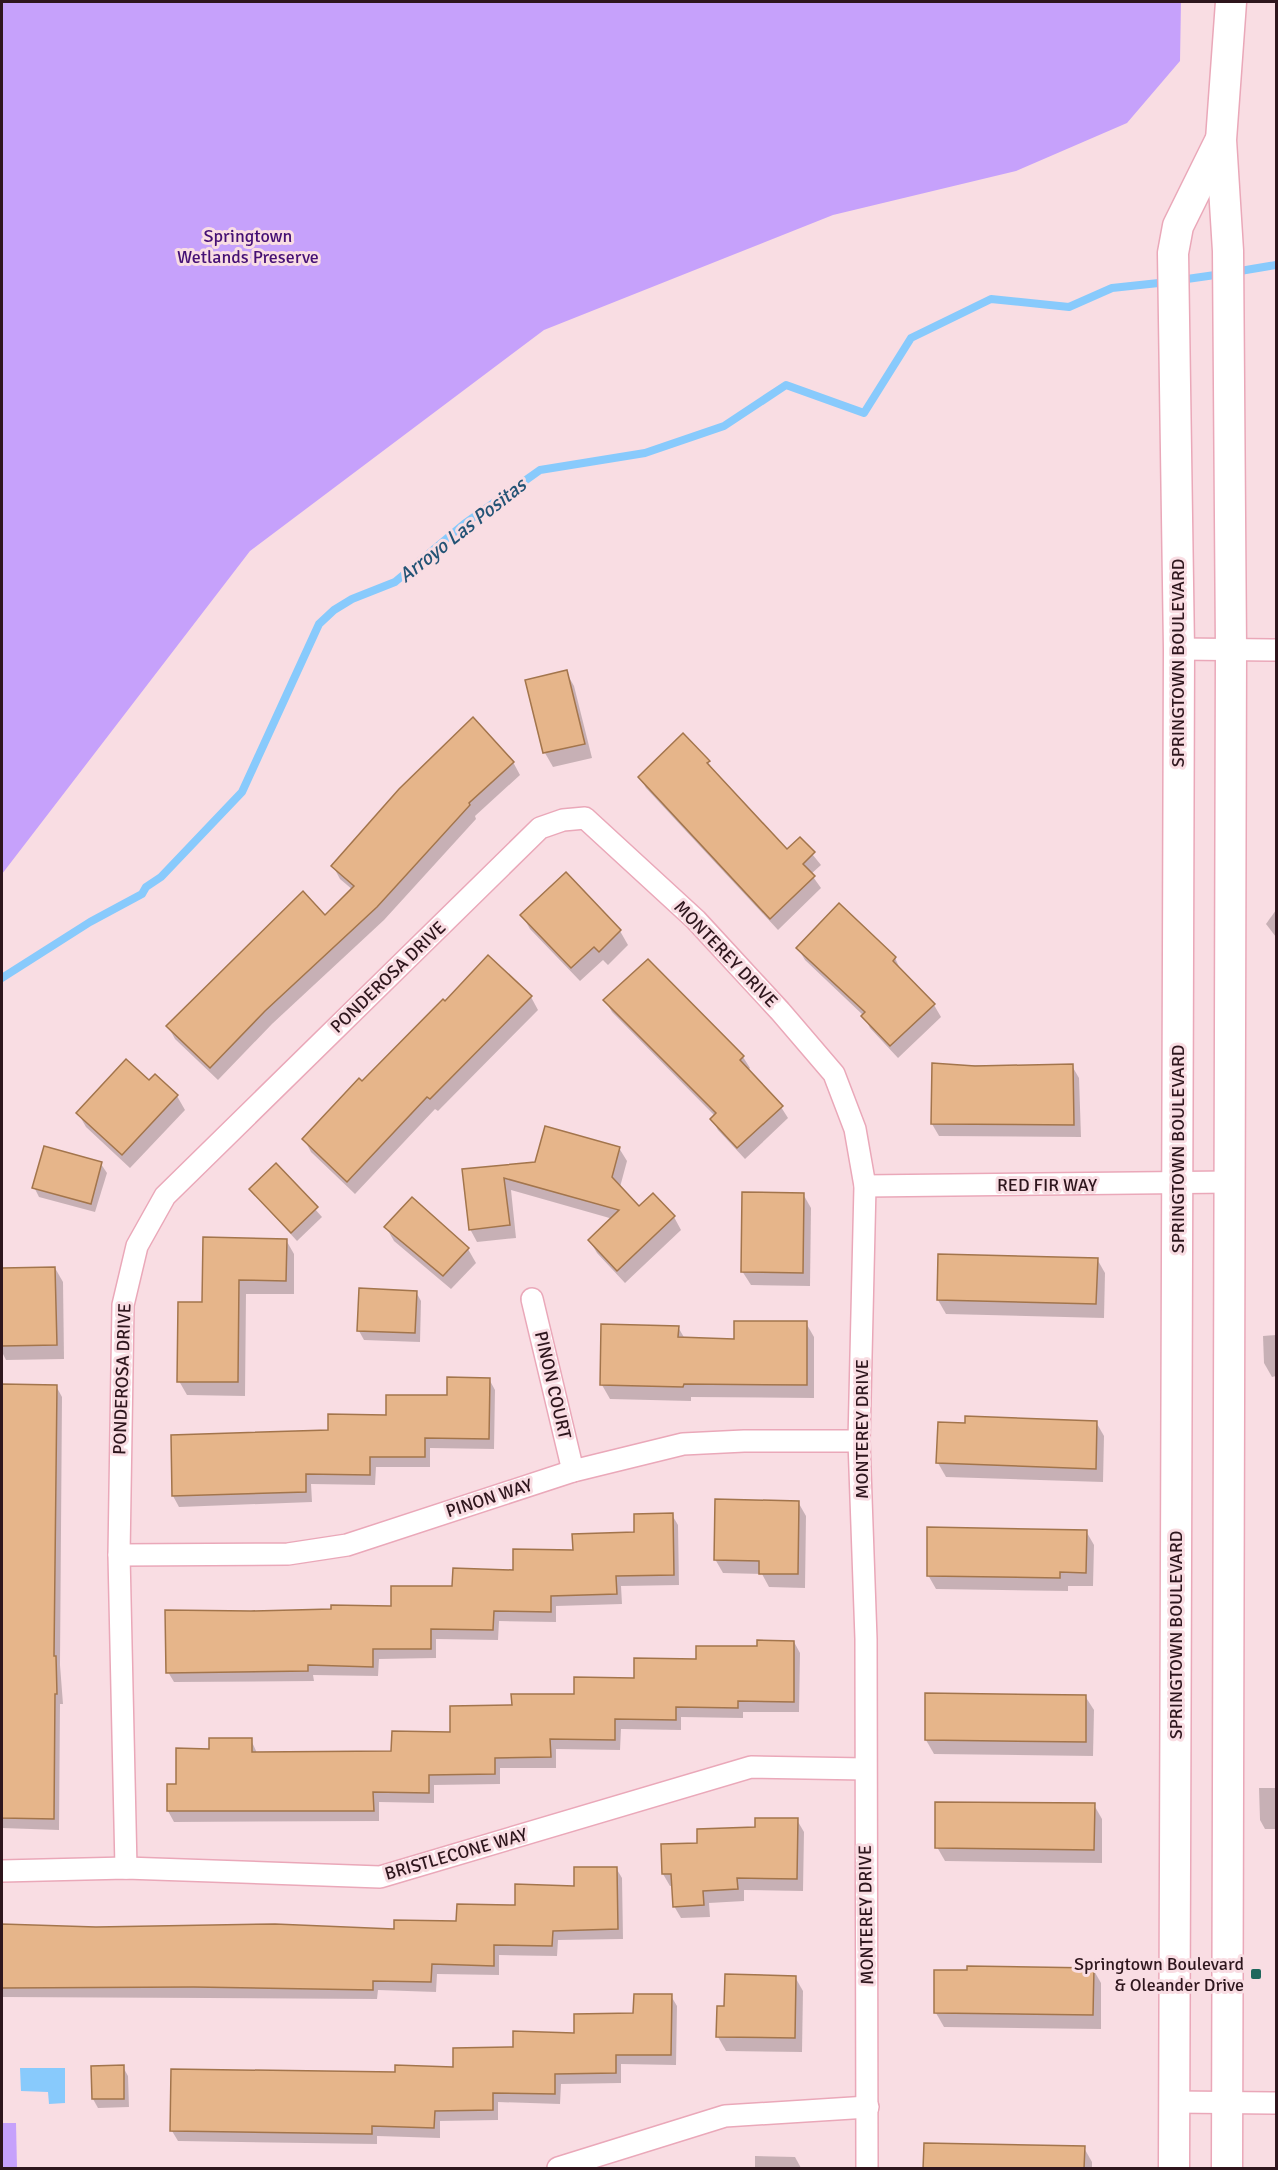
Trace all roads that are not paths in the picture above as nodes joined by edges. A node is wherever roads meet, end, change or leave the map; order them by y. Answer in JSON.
{"nodes":[{"id":1,"x":1231,"y":2,"type":"edge"},
{"id":2,"x":1221,"y":140,"type":"junction"},
{"id":3,"x":1179,"y":649,"type":"junction"},
{"id":4,"x":1231,"y":649,"type":"junction"},
{"id":5,"x":1276,"y":650,"type":"edge"},
{"id":6,"x":563,"y":820,"type":"joint"},
{"id":7,"x":1178,"y":1182,"type":"junction"},
{"id":8,"x":1230,"y":1182,"type":"junction"},
{"id":9,"x":865,"y":1186,"type":"junction"},
{"id":10,"x":532,"y":1299,"type":"dead end"},
{"id":11,"x":860,"y":1441,"type":"junction"},
{"id":12,"x":573,"y":1471,"type":"junction"},
{"id":13,"x":119,"y":1555,"type":"junction"},
{"id":14,"x":865,"y":1769,"type":"junction"},
{"id":15,"x":126,"y":1868,"type":"junction"},
{"id":16,"x":2,"y":1871,"type":"edge"},
{"id":17,"x":1175,"y":2102,"type":"junction"},
{"id":18,"x":1228,"y":2102,"type":"junction"},
{"id":19,"x":1276,"y":2103,"type":"edge"},
{"id":20,"x":868,"y":2107,"type":"junction"},
{"id":21,"x":558,"y":2169,"type":"edge"},
{"id":22,"x":867,"y":2169,"type":"edge"},
{"id":23,"x":1174,"y":2169,"type":"edge"},
{"id":24,"x":1227,"y":2169,"type":"edge"}],
"edges":[{"from":1,"to":2,"type":"street","name":"SPRINGTOWN BOULEVARD"},
{"from":2,"to":3,"type":"street","name":"SPRINGTOWN BOULEVARD"},
{"from":2,"to":4,"type":"street","name":"SPRINGTOWN BOULEVARD"},
{"from":3,"to":4,"type":"street"},
{"from":3,"to":7,"type":"street","name":"SPRINGTOWN BOULEVARD"},
{"from":4,"to":5,"type":"street"},
{"from":4,"to":8,"type":"street","name":"SPRINGTOWN BOULEVARD"},
{"from":6,"to":9,"type":"street","name":"MONTEREY DRIVE"},
{"from":6,"to":13,"type":"street","name":"PONDEROSA DRIVE"},
{"from":7,"to":8,"type":"street","name":"RED FIR WAY"},
{"from":7,"to":9,"type":"street","name":"RED FIR WAY"},
{"from":7,"to":17,"type":"street","name":"SPRINGTOWN BOULEVARD"},
{"from":8,"to":18,"type":"street","name":"SPRINGTOWN BOULEVARD"},
{"from":9,"to":11,"type":"street","name":"MONTEREY DRIVE"},
{"from":10,"to":12,"type":"street","name":"PINON COURT"},
{"from":11,"to":12,"type":"street","name":"PINON WAY"},
{"from":11,"to":14,"type":"street","name":"MONTEREY DRIVE"},
{"from":12,"to":13,"type":"street","name":"PINON WAY"},
{"from":13,"to":15,"type":"street","name":"PONDEROSA DRIVE"},
{"from":14,"to":15,"type":"street","name":"BRISTLECONE WAY"},
{"from":14,"to":20,"type":"street","name":"MONTEREY DRIVE"},
{"from":15,"to":16,"type":"street","name":"BRISTLECONE WAY"},
{"from":17,"to":18,"type":"street"},
{"from":17,"to":23,"type":"street","name":"SPRINGTOWN BOULEVARD"},
{"from":18,"to":19,"type":"street"},
{"from":18,"to":24,"type":"street","name":"SPRINGTOWN BOULEVARD"},
{"from":20,"to":21,"type":"street"},
{"from":20,"to":22,"type":"street","name":"MONTEREY DRIVE"}]}
